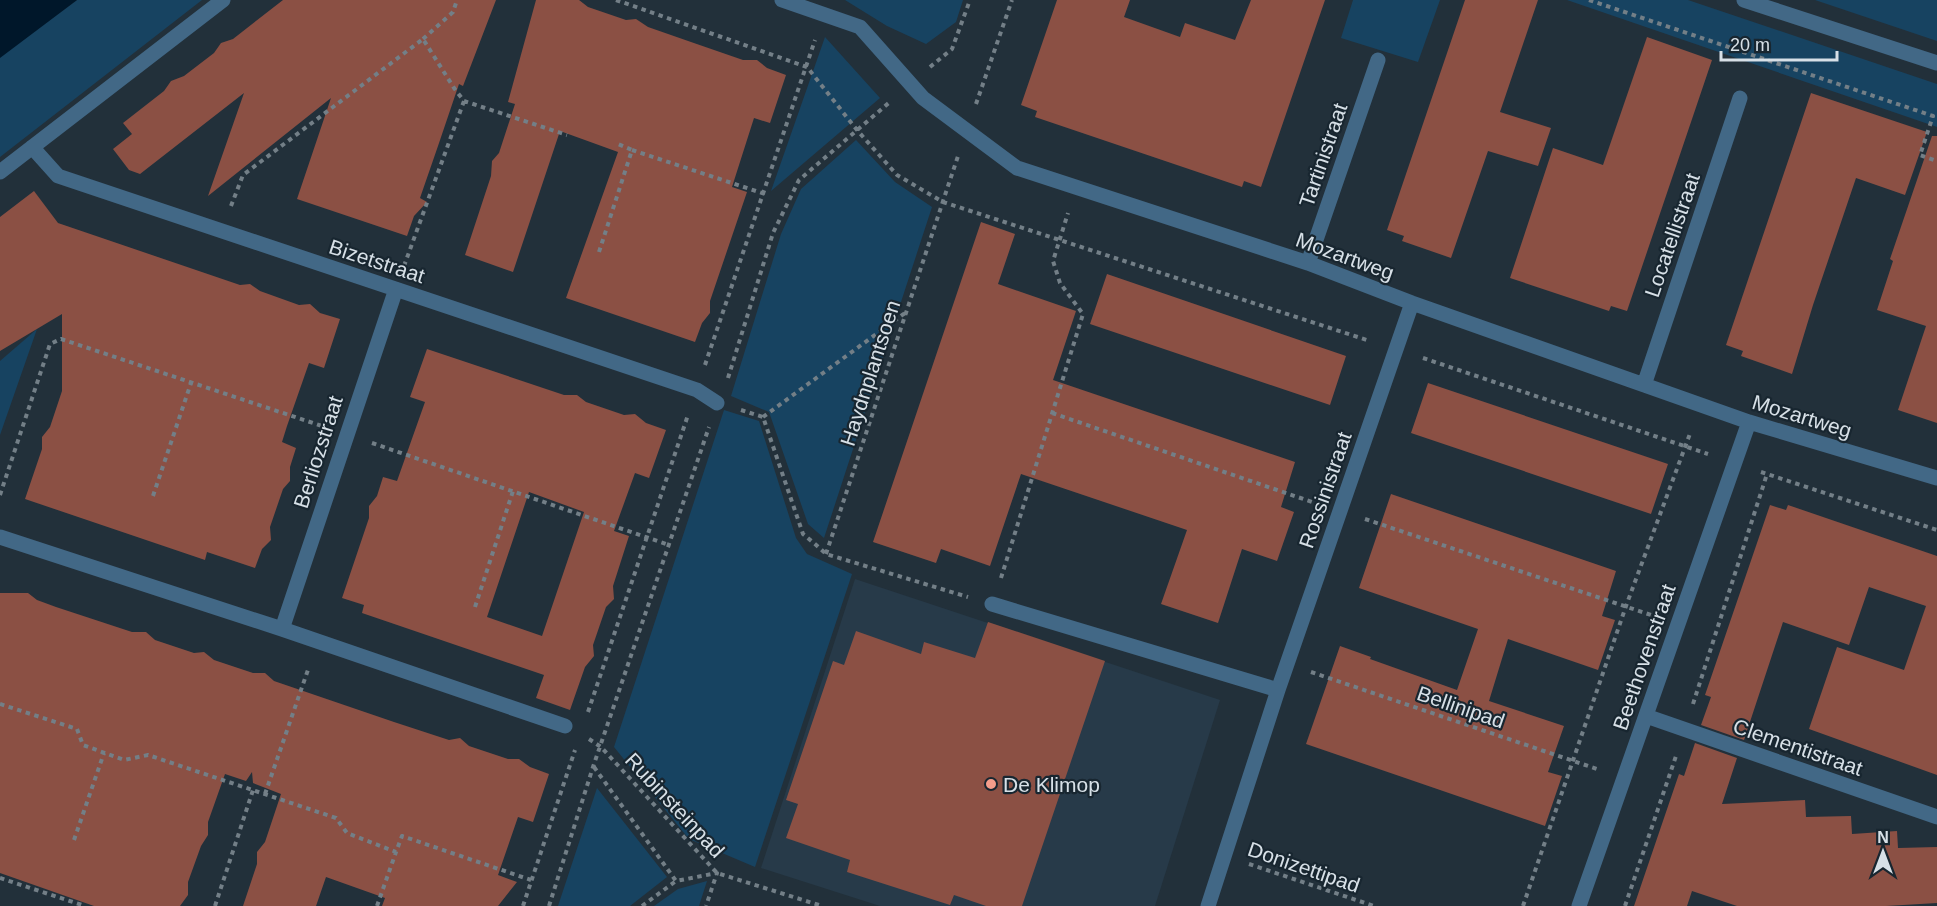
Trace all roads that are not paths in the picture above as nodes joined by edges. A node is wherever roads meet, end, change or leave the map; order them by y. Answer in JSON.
{"nodes":[{"id":1,"x":223,"y":0,"type":"edge"},
{"id":2,"x":782,"y":0,"type":"edge"},
{"id":3,"x":1744,"y":0,"type":"edge"},
{"id":4,"x":1378,"y":60,"type":"dead end"},
{"id":5,"x":1937,"y":63,"type":"edge"},
{"id":6,"x":1740,"y":98,"type":"dead end"},
{"id":7,"x":32,"y":147,"type":"junction"},
{"id":8,"x":0,"y":172,"type":"edge"},
{"id":9,"x":1308,"y":263,"type":"junction"},
{"id":10,"x":396,"y":289,"type":"junction"},
{"id":11,"x":1412,"y":303,"type":"junction"},
{"id":12,"x":1644,"y":385,"type":"junction"},
{"id":13,"x":717,"y":403,"type":"road end"},
{"id":14,"x":1749,"y":423,"type":"junction"},
{"id":15,"x":1937,"y":478,"type":"edge"},
{"id":16,"x":0,"y":537,"type":"edge"},
{"id":17,"x":993,"y":604,"type":"road end"},
{"id":18,"x":282,"y":629,"type":"junction"},
{"id":19,"x":1278,"y":690,"type":"junction"},
{"id":20,"x":1646,"y":716,"type":"junction"},
{"id":21,"x":565,"y":726,"type":"dead end"},
{"id":22,"x":1937,"y":817,"type":"edge"},
{"id":23,"x":1208,"y":906,"type":"edge"},
{"id":24,"x":1579,"y":906,"type":"edge"}],
"edges":[{"from":1,"to":7,"type":"street"},
{"from":2,"to":9,"type":"street","name":"Mozartweg"},
{"from":3,"to":5,"type":"street"},
{"from":4,"to":9,"type":"street","name":"Tartinistraat"},
{"from":6,"to":12,"type":"street","name":"Locatellistraat"},
{"from":7,"to":8,"type":"street"},
{"from":7,"to":10,"type":"street","name":"Bizetstraat"},
{"from":9,"to":11,"type":"street","name":"Mozartweg"},
{"from":10,"to":13,"type":"street","name":"Bizetstraat"},
{"from":10,"to":18,"type":"street","name":"Berliozstraat"},
{"from":11,"to":12,"type":"street","name":"Mozartweg"},
{"from":11,"to":19,"type":"street","name":"Rossinistraat"},
{"from":12,"to":14,"type":"street","name":"Mozartweg"},
{"from":14,"to":15,"type":"street","name":"Mozartweg"},
{"from":14,"to":20,"type":"street","name":"Beethovenstraat"},
{"from":16,"to":18,"type":"street"},
{"from":17,"to":19,"type":"street"},
{"from":18,"to":21,"type":"street"},
{"from":19,"to":23,"type":"street","name":"Rossinistraat"},
{"from":20,"to":22,"type":"street","name":"Clementistraat"},
{"from":20,"to":24,"type":"street","name":"Beethovenstraat"}]}
